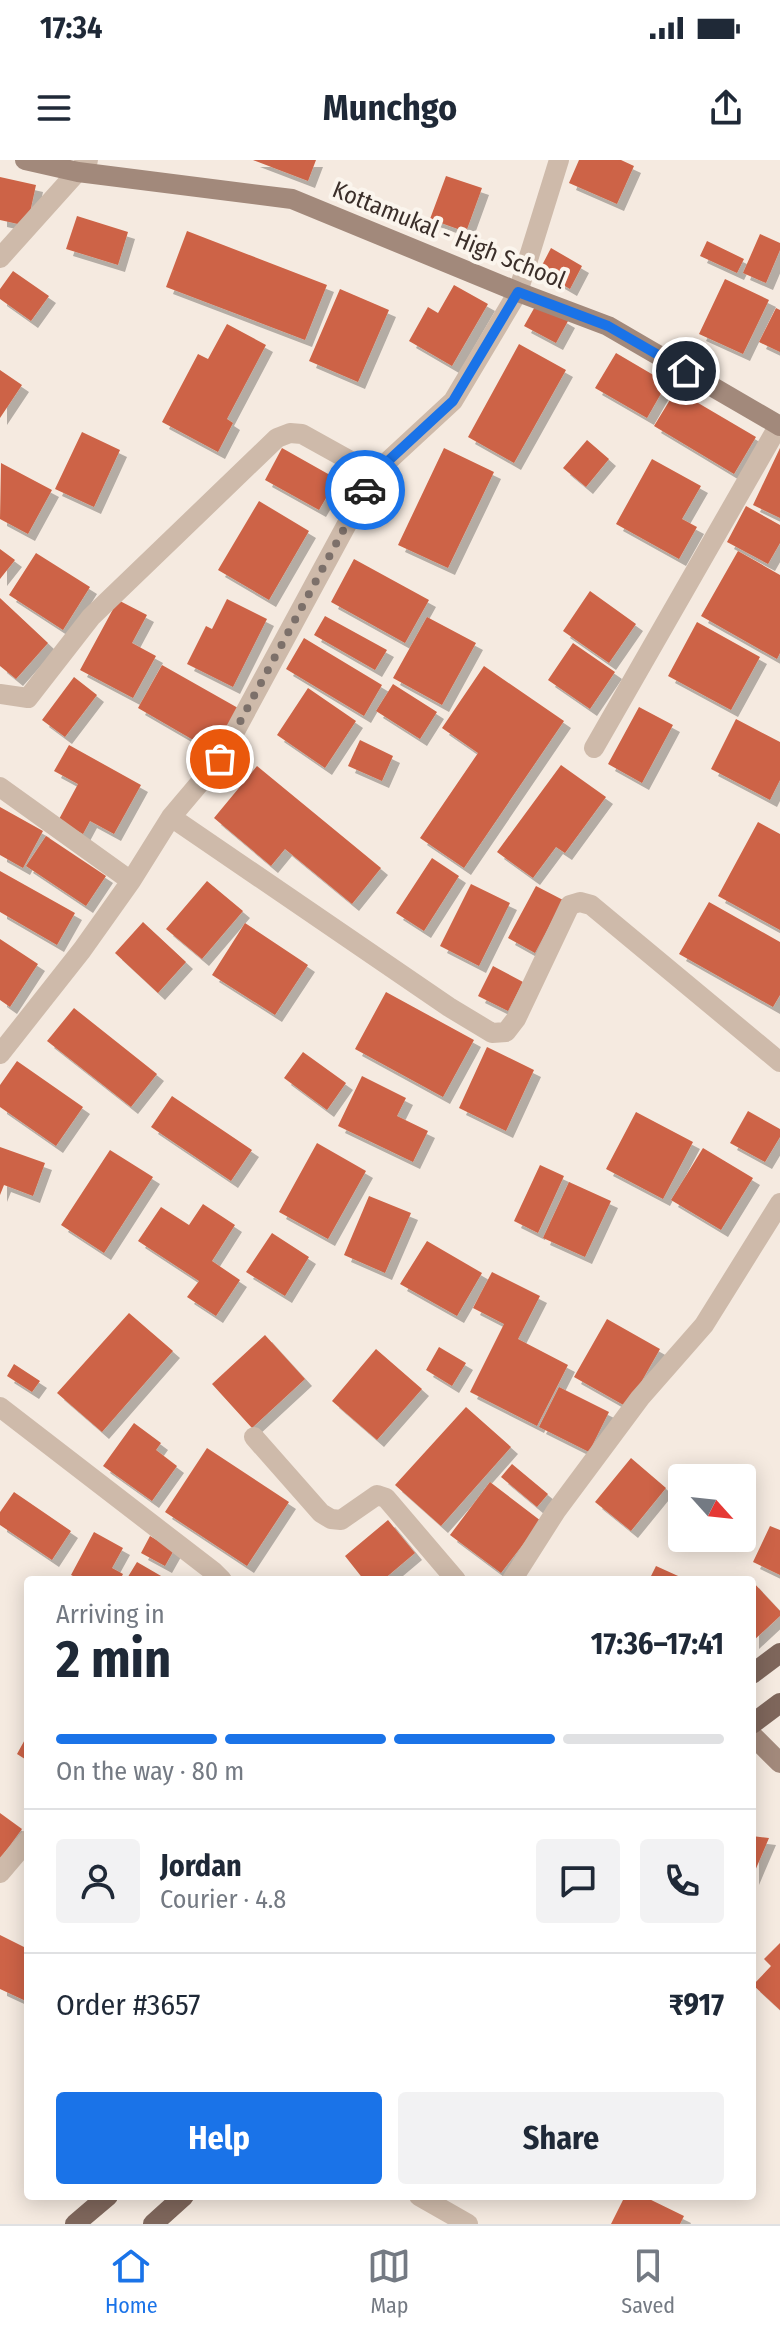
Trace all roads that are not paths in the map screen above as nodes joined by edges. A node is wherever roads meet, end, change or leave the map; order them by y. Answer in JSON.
{"nodes":[{"id":1,"x":25,"y":160,"type":"edge"},
{"id":2,"x":559,"y":160,"type":"edge"},
{"id":3,"x":83,"y":166,"type":"edge"},
{"id":4,"x":0,"y":258,"type":"edge"},
{"id":5,"x":518,"y":292,"type":"junction"},
{"id":6,"x":779,"y":426,"type":"edge"},
{"id":7,"x":374,"y":474,"type":"junction"},
{"id":8,"x":0,"y":694,"type":"edge"},
{"id":9,"x":594,"y":748,"type":"dead end"},
{"id":10,"x":0,"y":787,"type":"edge"},
{"id":11,"x":171,"y":817,"type":"junction"},
{"id":12,"x":131,"y":881,"type":"junction"},
{"id":13,"x":0,"y":1054,"type":"edge"},
{"id":14,"x":780,"y":1062,"type":"edge"},
{"id":15,"x":780,"y":1203,"type":"edge"},
{"id":16,"x":0,"y":1407,"type":"edge"},
{"id":17,"x":254,"y":1437,"type":"dead end"},
{"id":18,"x":214,"y":1576,"type":"edge"},
{"id":19,"x":453,"y":1576,"type":"edge"},
{"id":20,"x":515,"y":1576,"type":"edge"},
{"id":21,"x":780,"y":1653,"type":"edge"},
{"id":22,"x":756,"y":1671,"type":"edge"},
{"id":23,"x":780,"y":1703,"type":"edge"},
{"id":24,"x":756,"y":1721,"type":"edge"},
{"id":25,"x":756,"y":1739,"type":"edge"},
{"id":26,"x":780,"y":1763,"type":"edge"},
{"id":27,"x":24,"y":1845,"type":"edge"},
{"id":28,"x":0,"y":1873,"type":"edge"},
{"id":29,"x":103,"y":2200,"type":"edge"},
{"id":30,"x":180,"y":2200,"type":"edge"},
{"id":31,"x":426,"y":2200,"type":"edge"},
{"id":32,"x":75,"y":2224,"type":"edge"},
{"id":33,"x":153,"y":2224,"type":"edge"},
{"id":34,"x":468,"y":2224,"type":"edge"}],
"edges":[{"from":1,"to":3,"type":"main road","name":"Kottamukal - High School"},
{"from":2,"to":5,"type":"street"},
{"from":3,"to":4,"type":"street"},
{"from":3,"to":5,"type":"main road","name":"Kottamukal - High School"},
{"from":5,"to":6,"type":"main road","name":"Kottamukal - High School"},
{"from":5,"to":7,"type":"street"},
{"from":6,"to":9,"type":"street"},
{"from":7,"to":8,"type":"street"},
{"from":7,"to":11,"type":"street"},
{"from":10,"to":12,"type":"street"},
{"from":11,"to":12,"type":"street"},
{"from":11,"to":14,"type":"street"},
{"from":12,"to":13,"type":"street"},
{"from":15,"to":20,"type":"street"},
{"from":16,"to":18,"type":"street"},
{"from":17,"to":19,"type":"street"},
{"from":21,"to":22,"type":"main road"},
{"from":23,"to":24,"type":"main road"},
{"from":25,"to":26,"type":"main road"},
{"from":27,"to":28,"type":"street"},
{"from":29,"to":32,"type":"main road"},
{"from":30,"to":33,"type":"main road"},
{"from":31,"to":34,"type":"street"}]}
